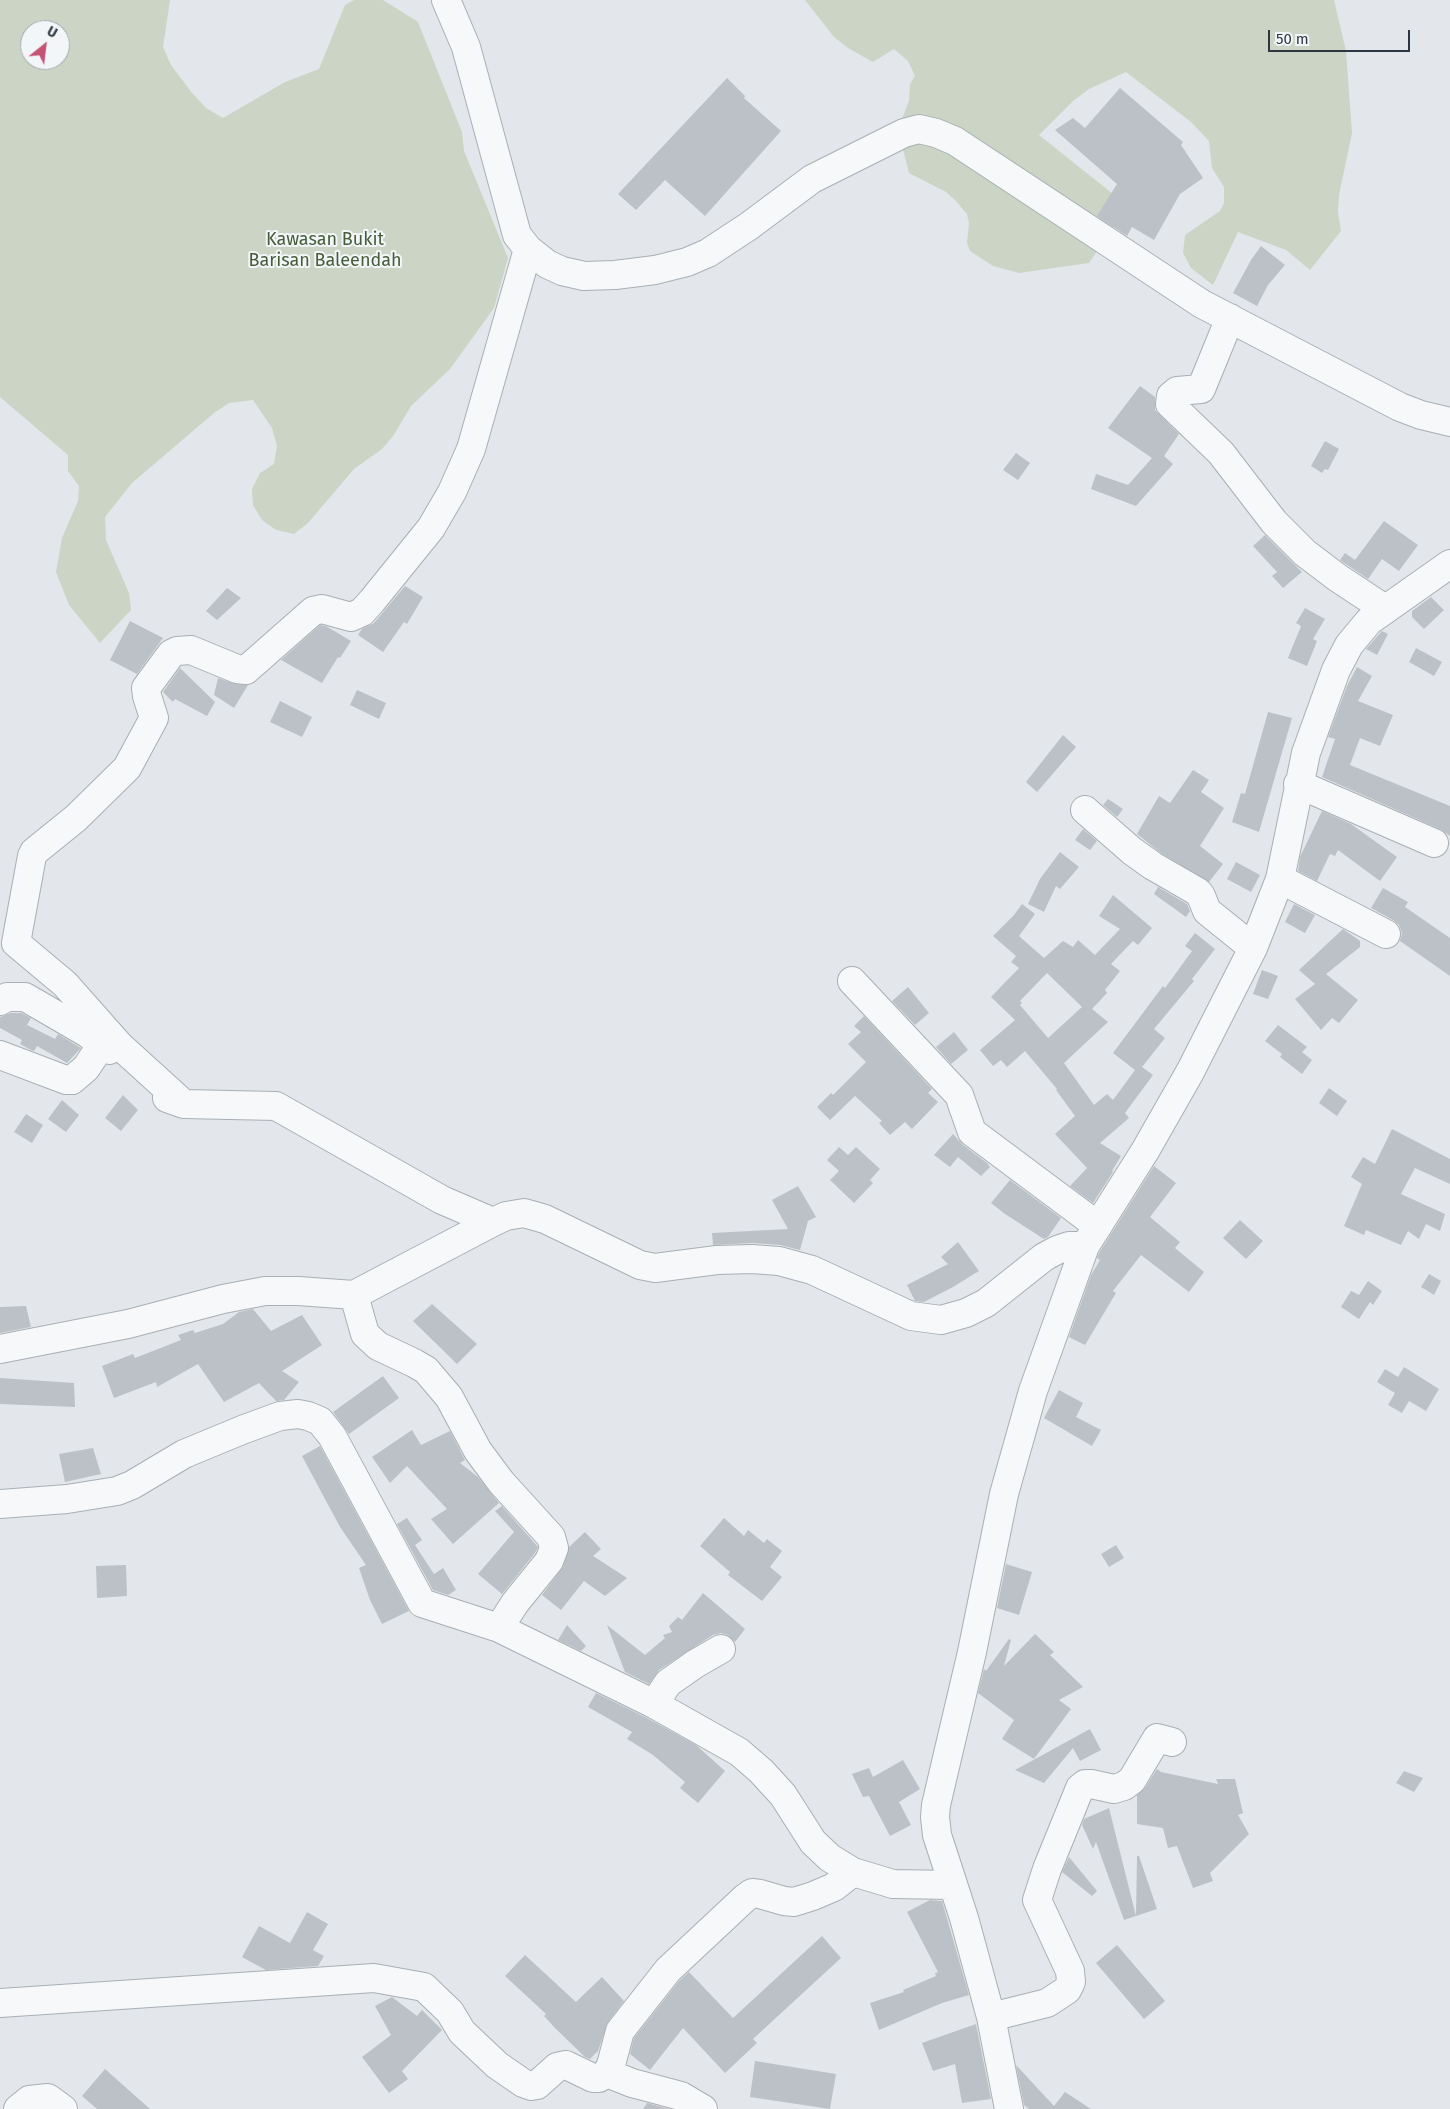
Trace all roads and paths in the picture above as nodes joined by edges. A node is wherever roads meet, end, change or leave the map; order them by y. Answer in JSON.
{"nodes":[{"id":1,"x":446,"y":0,"type":"edge"},
{"id":2,"x":528,"y":249,"type":"junction"},
{"id":3,"x":1230,"y":318,"type":"junction"},
{"id":4,"x":1450,"y":422,"type":"edge"},
{"id":5,"x":1450,"y":564,"type":"edge"},
{"id":6,"x":1385,"y":608,"type":"junction"},
{"id":7,"x":1298,"y":784,"type":"junction"},
{"id":8,"x":1086,"y":810,"type":"dead end"},
{"id":9,"x":1434,"y":843,"type":"dead end"},
{"id":10,"x":1280,"y":879,"type":"junction"},
{"id":11,"x":1386,"y":934,"type":"dead end"},
{"id":12,"x":1253,"y":948,"type":"junction"},
{"id":13,"x":852,"y":981,"type":"dead end"},
{"id":14,"x":0,"y":1001,"type":"edge"},
{"id":15,"x":102,"y":1044,"type":"junction"},
{"id":16,"x":0,"y":1055,"type":"edge"},
{"id":17,"x":184,"y":1104,"type":"junction"},
{"id":18,"x":494,"y":1222,"type":"junction"},
{"id":19,"x":1091,"y":1236,"type":"junction"},
{"id":20,"x":354,"y":1295,"type":"junction"},
{"id":21,"x":0,"y":1349,"type":"edge"},
{"id":22,"x":0,"y":1504,"type":"edge"},
{"id":23,"x":499,"y":1628,"type":"junction"},
{"id":24,"x":721,"y":1649,"type":"dead end"},
{"id":25,"x":654,"y":1704,"type":"junction"},
{"id":26,"x":1172,"y":1742,"type":"dead end"},
{"id":27,"x":853,"y":1872,"type":"junction"},
{"id":28,"x":953,"y":1885,"type":"junction"},
{"id":29,"x":0,"y":2003,"type":"edge"},
{"id":30,"x":991,"y":2017,"type":"junction"},
{"id":31,"x":607,"y":2073,"type":"junction"},
{"id":32,"x":18,"y":2109,"type":"edge"},
{"id":33,"x":63,"y":2109,"type":"edge"},
{"id":34,"x":703,"y":2109,"type":"edge"},
{"id":35,"x":1009,"y":2109,"type":"edge"}],
"edges":[{"from":1,"to":2,"type":"street"},
{"from":2,"to":3,"type":"street"},
{"from":2,"to":17,"type":"street"},
{"from":3,"to":4,"type":"street"},
{"from":3,"to":6,"type":"street"},
{"from":5,"to":6,"type":"street"},
{"from":6,"to":7,"type":"street"},
{"from":7,"to":9,"type":"street"},
{"from":7,"to":10,"type":"street"},
{"from":8,"to":12,"type":"street"},
{"from":10,"to":11,"type":"street"},
{"from":10,"to":12,"type":"street"},
{"from":12,"to":19,"type":"street"},
{"from":13,"to":19,"type":"street"},
{"from":14,"to":15,"type":"street"},
{"from":15,"to":16,"type":"street"},
{"from":15,"to":17,"type":"street"},
{"from":17,"to":18,"type":"street"},
{"from":18,"to":19,"type":"street"},
{"from":18,"to":20,"type":"street"},
{"from":19,"to":28,"type":"street"},
{"from":20,"to":21,"type":"street"},
{"from":20,"to":23,"type":"street"},
{"from":22,"to":23,"type":"street"},
{"from":23,"to":25,"type":"street"},
{"from":24,"to":25,"type":"street"},
{"from":25,"to":27,"type":"street"},
{"from":26,"to":30,"type":"street"},
{"from":27,"to":28,"type":"street"},
{"from":27,"to":31,"type":"street"},
{"from":28,"to":30,"type":"street"},
{"from":29,"to":31,"type":"street"},
{"from":30,"to":35,"type":"street"},
{"from":31,"to":34,"type":"street"},
{"from":32,"to":33,"type":"street"}]}
